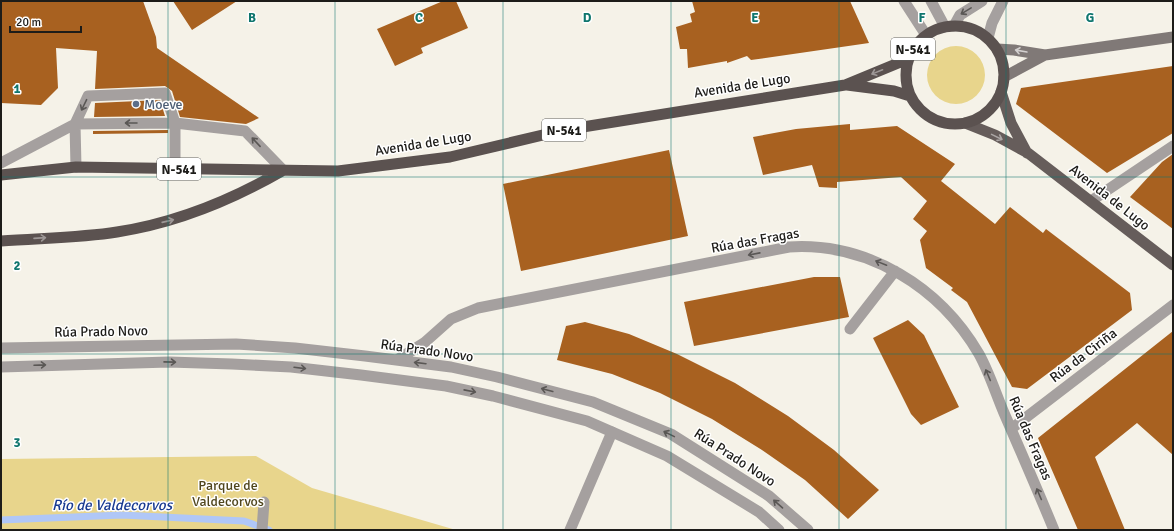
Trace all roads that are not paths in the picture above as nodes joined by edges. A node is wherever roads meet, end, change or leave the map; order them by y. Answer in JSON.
{"nodes":[{"id":1,"x":904,"y":1,"type":"edge"},
{"id":2,"x":931,"y":1,"type":"edge"},
{"id":3,"x":982,"y":1,"type":"edge"},
{"id":4,"x":1003,"y":1,"type":"edge"},
{"id":5,"x":950,"y":26,"type":"junction"},
{"id":6,"x":926,"y":35,"type":"junction"},
{"id":7,"x":1173,"y":37,"type":"edge"},
{"id":8,"x":988,"y":38,"type":"junction"},
{"id":9,"x":997,"y":50,"type":"junction"},
{"id":10,"x":1045,"y":55,"type":"junction"},
{"id":11,"x":908,"y":59,"type":"junction"},
{"id":12,"x":1004,"y":77,"type":"junction"},
{"id":13,"x":845,"y":85,"type":"junction"},
{"id":14,"x":1001,"y":92,"type":"junction"},
{"id":15,"x":910,"y":96,"type":"junction"},
{"id":16,"x":175,"y":123,"type":"junction"},
{"id":17,"x":965,"y":123,"type":"junction"},
{"id":18,"x":75,"y":124,"type":"junction"},
{"id":19,"x":1173,"y":146,"type":"edge"},
{"id":20,"x":1028,"y":153,"type":"junction"},
{"id":21,"x":1,"y":163,"type":"edge"},
{"id":22,"x":76,"y":167,"type":"junction"},
{"id":23,"x":175,"y":168,"type":"junction"},
{"id":24,"x":283,"y":170,"type":"junction"},
{"id":25,"x":1,"y":175,"type":"edge"},
{"id":26,"x":1090,"y":201,"type":"junction"},
{"id":27,"x":1,"y":240,"type":"edge"},
{"id":28,"x":1173,"y":265,"type":"edge"},
{"id":29,"x":895,"y":271,"type":"junction"},
{"id":30,"x":1173,"y":305,"type":"edge"},
{"id":31,"x":850,"y":329,"type":"dead end"},
{"id":32,"x":1,"y":348,"type":"edge"},
{"id":33,"x":397,"y":360,"type":"junction"},
{"id":34,"x":1,"y":367,"type":"edge"},
{"id":35,"x":1011,"y":429,"type":"junction"},
{"id":36,"x":612,"y":432,"type":"junction"},
{"id":37,"x":264,"y":502,"type":"dead end"},
{"id":38,"x":262,"y":530,"type":"edge"},
{"id":39,"x":570,"y":530,"type":"edge"},
{"id":40,"x":779,"y":530,"type":"edge"},
{"id":41,"x":808,"y":530,"type":"edge"},
{"id":42,"x":1054,"y":530,"type":"edge"}],
"edges":[{"from":1,"to":6,"type":"street"},
{"from":2,"to":5,"type":"street"},
{"from":3,"to":5,"type":"street","one_way":true},
{"from":4,"to":8,"type":"street"},
{"from":5,"to":6,"type":"highway","number":"N-541"},
{"from":5,"to":8,"type":"highway"},
{"from":6,"to":11,"type":"highway","number":"N-541"},
{"from":7,"to":10,"type":"main road"},
{"from":8,"to":9,"type":"highway"},
{"from":10,"to":9,"type":"main road","one_way":true},
{"from":9,"to":12,"type":"highway"},
{"from":10,"to":12,"type":"main road"},
{"from":11,"to":13,"type":"highway","name":"Avenida de Lugo","number":"N-541","one_way":true},
{"from":11,"to":15,"type":"highway","number":"N-541"},
{"from":12,"to":14,"type":"highway"},
{"from":13,"to":15,"type":"highway","name":"Avenida de Lugo","number":"N-541"},
{"from":13,"to":24,"type":"highway","name":"Avenida de Lugo","number":"N-541"},
{"from":14,"to":17,"type":"highway"},
{"from":14,"to":20,"type":"main road","name":"Avenida de Lugo"},
{"from":15,"to":17,"type":"highway"},
{"from":16,"to":18,"type":"street","one_way":true},
{"from":16,"to":18,"type":"street","one_way":true},
{"from":16,"to":23,"type":"street"},
{"from":24,"to":16,"type":"street","one_way":true},
{"from":17,"to":20,"type":"main road","name":"Avenida de Lugo","one_way":true},
{"from":18,"to":21,"type":"street"},
{"from":18,"to":22,"type":"street"},
{"from":19,"to":26,"type":"street"},
{"from":20,"to":26,"type":"main road","name":"Avenida de Lugo"},
{"from":22,"to":23,"type":"highway","name":"Avenida de Lugo","number":"N-541"},
{"from":22,"to":25,"type":"highway","name":"Avenida de Lugo","number":"N-541"},
{"from":23,"to":24,"type":"highway","name":"Avenida de Lugo","number":"N-541"},
{"from":27,"to":24,"type":"highway","one_way":true},
{"from":26,"to":28,"type":"main road","name":"Avenida de Lugo"},
{"from":29,"to":31,"type":"street"},
{"from":29,"to":33,"type":"street","name":"Rúa das Fragas","one_way":true},
{"from":35,"to":29,"type":"street","name":"Rúa das Fragas","one_way":true},
{"from":30,"to":35,"type":"street","name":"Rúa da Ciriña"},
{"from":32,"to":33,"type":"street","name":"Rúa Prado Novo"},
{"from":41,"to":33,"type":"street","name":"Rúa Prado Novo","one_way":true},
{"from":34,"to":36,"type":"street","one_way":true},
{"from":42,"to":35,"type":"street","name":"Rúa das Fragas","one_way":true},
{"from":36,"to":39,"type":"street"},
{"from":36,"to":40,"type":"street"},
{"from":37,"to":38,"type":"street"}]}
